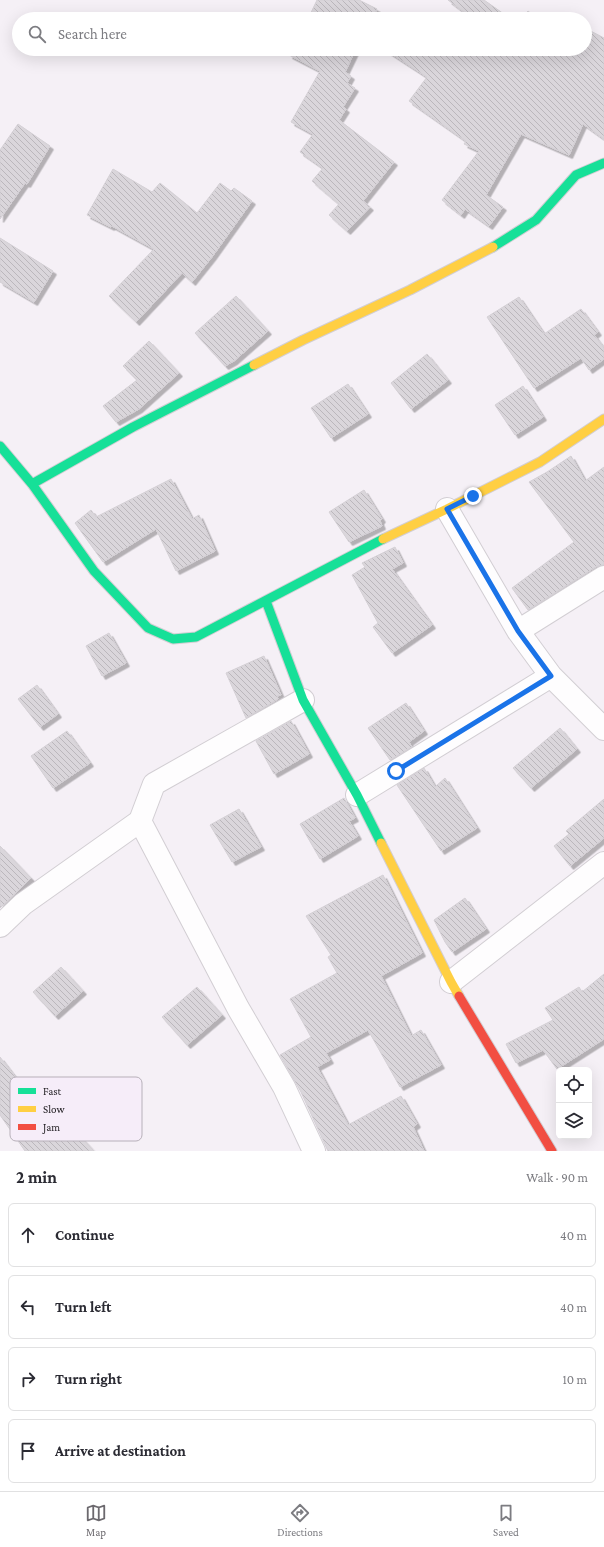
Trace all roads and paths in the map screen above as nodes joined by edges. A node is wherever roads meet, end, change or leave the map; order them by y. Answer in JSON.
{"nodes":[{"id":1,"x":604,"y":163,"type":"edge"},
{"id":2,"x":604,"y":419,"type":"edge"},
{"id":3,"x":0,"y":446,"type":"edge"},
{"id":4,"x":32,"y":484,"type":"junction"},
{"id":5,"x":447,"y":509,"type":"junction"},
{"id":6,"x":604,"y":577,"type":"edge"},
{"id":7,"x":266,"y":602,"type":"junction"},
{"id":8,"x":518,"y":631,"type":"junction"},
{"id":9,"x":551,"y":676,"type":"junction"},
{"id":10,"x":303,"y":700,"type":"junction"},
{"id":11,"x":604,"y":729,"type":"edge"},
{"id":12,"x":357,"y":795,"type":"junction"},
{"id":13,"x":140,"y":821,"type":"junction"},
{"id":14,"x":604,"y":863,"type":"edge"},
{"id":15,"x":0,"y":926,"type":"edge"},
{"id":16,"x":451,"y":982,"type":"junction"},
{"id":17,"x":314,"y":1151,"type":"edge"},
{"id":18,"x":552,"y":1151,"type":"edge"}],
"edges":[{"from":1,"to":4,"type":"street"},
{"from":2,"to":5,"type":"street"},
{"from":3,"to":4,"type":"street"},
{"from":4,"to":7,"type":"street"},
{"from":5,"to":7,"type":"street"},
{"from":5,"to":8,"type":"street"},
{"from":6,"to":8,"type":"street"},
{"from":7,"to":10,"type":"street"},
{"from":8,"to":9,"type":"street"},
{"from":9,"to":11,"type":"street"},
{"from":9,"to":12,"type":"street"},
{"from":10,"to":12,"type":"street"},
{"from":10,"to":13,"type":"street"},
{"from":12,"to":16,"type":"street"},
{"from":13,"to":15,"type":"street"},
{"from":13,"to":17,"type":"street"},
{"from":14,"to":16,"type":"street"},
{"from":16,"to":18,"type":"street"}]}
